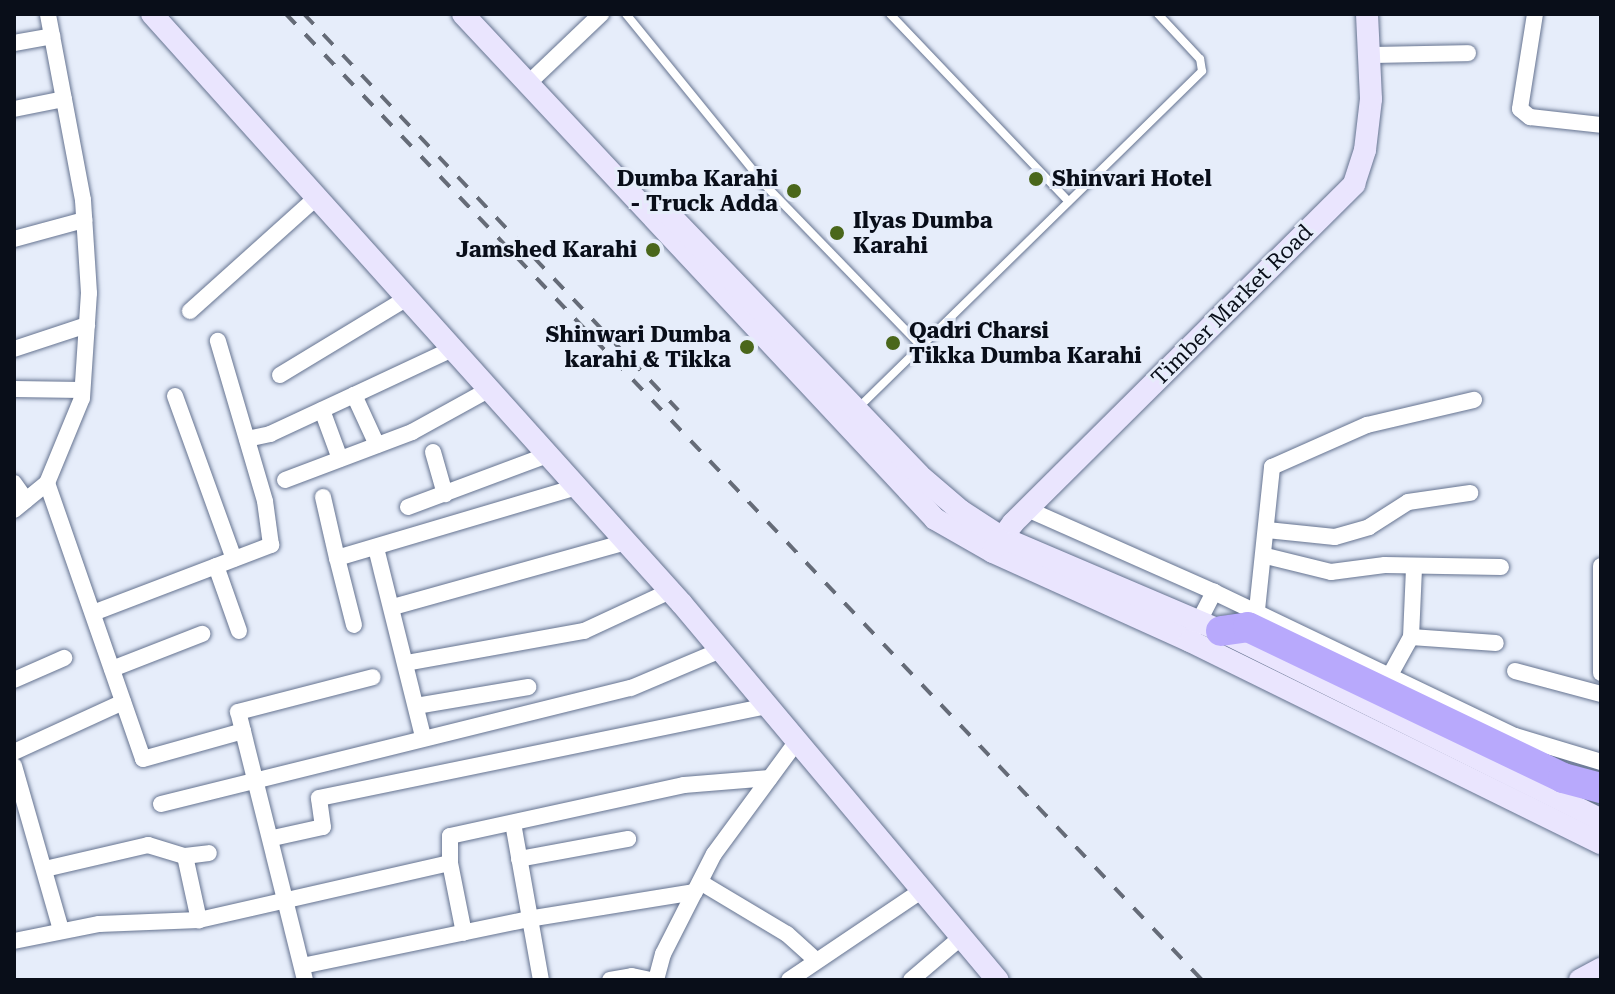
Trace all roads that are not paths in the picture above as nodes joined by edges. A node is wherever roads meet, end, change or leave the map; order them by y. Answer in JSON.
{"nodes":[{"id":1,"x":48,"y":14,"type":"edge"},
{"id":2,"x":152,"y":14,"type":"edge"},
{"id":3,"x":463,"y":14,"type":"edge"},
{"id":4,"x":480,"y":14,"type":"edge"},
{"id":5,"x":601,"y":14,"type":"edge"},
{"id":6,"x":626,"y":14,"type":"edge"},
{"id":7,"x":890,"y":14,"type":"edge"},
{"id":8,"x":1158,"y":14,"type":"edge"},
{"id":9,"x":1367,"y":14,"type":"edge"},
{"id":10,"x":1535,"y":14,"type":"edge"},
{"id":11,"x":52,"y":36,"type":"junction"},
{"id":12,"x":14,"y":43,"type":"edge"},
{"id":13,"x":1468,"y":53,"type":"dead end"},
{"id":14,"x":1368,"y":55,"type":"junction"},
{"id":15,"x":536,"y":76,"type":"junction"},
{"id":16,"x":64,"y":99,"type":"junction"},
{"id":17,"x":14,"y":109,"type":"edge"},
{"id":18,"x":1601,"y":125,"type":"edge"},
{"id":19,"x":318,"y":196,"type":"junction"},
{"id":20,"x":1067,"y":200,"type":"junction"},
{"id":21,"x":84,"y":220,"type":"junction"},
{"id":22,"x":14,"y":239,"type":"edge"},
{"id":23,"x":407,"y":298,"type":"junction"},
{"id":24,"x":190,"y":311,"type":"dead end"},
{"id":25,"x":87,"y":325,"type":"junction"},
{"id":26,"x":218,"y":341,"type":"dead end"},
{"id":27,"x":920,"y":345,"type":"junction"},
{"id":28,"x":14,"y":349,"type":"edge"},
{"id":29,"x":452,"y":349,"type":"junction"},
{"id":30,"x":280,"y":375,"type":"dead end"},
{"id":31,"x":14,"y":389,"type":"edge"},
{"id":32,"x":82,"y":390,"type":"junction"},
{"id":33,"x":488,"y":390,"type":"junction"},
{"id":34,"x":354,"y":395,"type":"junction"},
{"id":35,"x":175,"y":396,"type":"dead end"},
{"id":36,"x":1474,"y":400,"type":"dead end"},
{"id":37,"x":856,"y":409,"type":"junction"},
{"id":38,"x":322,"y":410,"type":"junction"},
{"id":39,"x":247,"y":439,"type":"junction"},
{"id":40,"x":377,"y":445,"type":"junction"},
{"id":41,"x":433,"y":452,"type":"dead end"},
{"id":42,"x":547,"y":455,"type":"junction"},
{"id":43,"x":340,"y":459,"type":"junction"},
{"id":44,"x":285,"y":480,"type":"dead end"},
{"id":45,"x":14,"y":483,"type":"edge"},
{"id":46,"x":47,"y":483,"type":"junction"},
{"id":47,"x":576,"y":487,"type":"junction"},
{"id":48,"x":1470,"y":493,"type":"dead end"},
{"id":49,"x":445,"y":494,"type":"junction"},
{"id":50,"x":323,"y":497,"type":"dead end"},
{"id":51,"x":20,"y":505,"type":"edge"},
{"id":52,"x":408,"y":507,"type":"dead end"},
{"id":53,"x":1027,"y":509,"type":"junction"},
{"id":54,"x":1267,"y":530,"type":"junction"},
{"id":55,"x":626,"y":542,"type":"junction"},
{"id":56,"x":997,"y":544,"type":"junction"},
{"id":57,"x":376,"y":548,"type":"junction"},
{"id":58,"x":1266,"y":556,"type":"junction"},
{"id":59,"x":337,"y":558,"type":"junction"},
{"id":60,"x":234,"y":559,"type":"junction"},
{"id":61,"x":216,"y":566,"type":"junction"},
{"id":62,"x":1601,"y":566,"type":"edge"},
{"id":63,"x":1501,"y":567,"type":"dead end"},
{"id":64,"x":1414,"y":569,"type":"junction"},
{"id":65,"x":670,"y":591,"type":"junction"},
{"id":66,"x":1214,"y":592,"type":"junction"},
{"id":67,"x":393,"y":607,"type":"junction"},
{"id":68,"x":93,"y":613,"type":"junction"},
{"id":69,"x":354,"y":625,"type":"dead end"},
{"id":70,"x":239,"y":631,"type":"dead end"},
{"id":71,"x":202,"y":634,"type":"dead end"},
{"id":72,"x":1227,"y":634,"type":"junction"},
{"id":73,"x":1411,"y":637,"type":"junction"},
{"id":74,"x":1496,"y":643,"type":"dead end"},
{"id":75,"x":721,"y":650,"type":"junction"},
{"id":76,"x":64,"y":658,"type":"dead end"},
{"id":77,"x":406,"y":663,"type":"junction"},
{"id":78,"x":112,"y":669,"type":"junction"},
{"id":79,"x":1515,"y":671,"type":"dead end"},
{"id":80,"x":1601,"y":673,"type":"edge"},
{"id":81,"x":1390,"y":675,"type":"junction"},
{"id":82,"x":373,"y":677,"type":"dead end"},
{"id":83,"x":14,"y":680,"type":"edge"},
{"id":84,"x":528,"y":687,"type":"dead end"},
{"id":85,"x":1601,"y":694,"type":"edge"},
{"id":86,"x":123,"y":702,"type":"junction"},
{"id":87,"x":416,"y":706,"type":"junction"},
{"id":88,"x":767,"y":706,"type":"junction"},
{"id":89,"x":243,"y":731,"type":"junction"},
{"id":90,"x":423,"y":737,"type":"junction"},
{"id":91,"x":797,"y":741,"type":"junction"},
{"id":92,"x":14,"y":752,"type":"edge"},
{"id":93,"x":1601,"y":762,"type":"edge"},
{"id":94,"x":14,"y":766,"type":"edge"},
{"id":95,"x":770,"y":778,"type":"junction"},
{"id":96,"x":257,"y":779,"type":"junction"},
{"id":97,"x":1601,"y":788,"type":"edge"},
{"id":98,"x":161,"y":804,"type":"dead end"},
{"id":99,"x":1601,"y":820,"type":"edge"},
{"id":100,"x":513,"y":823,"type":"junction"},
{"id":101,"x":273,"y":838,"type":"junction"},
{"id":102,"x":628,"y":839,"type":"dead end"},
{"id":103,"x":1601,"y":843,"type":"edge"},
{"id":104,"x":209,"y":853,"type":"dead end"},
{"id":105,"x":185,"y":856,"type":"junction"},
{"id":106,"x":519,"y":859,"type":"junction"},
{"id":107,"x":450,"y":863,"type":"junction"},
{"id":108,"x":45,"y":869,"type":"junction"},
{"id":109,"x":697,"y":887,"type":"junction"},
{"id":110,"x":924,"y":889,"type":"junction"},
{"id":111,"x":288,"y":901,"type":"junction"},
{"id":112,"x":528,"y":919,"type":"junction"},
{"id":113,"x":199,"y":920,"type":"junction"},
{"id":114,"x":61,"y":930,"type":"junction"},
{"id":115,"x":464,"y":933,"type":"junction"},
{"id":116,"x":959,"y":939,"type":"junction"},
{"id":117,"x":14,"y":941,"type":"edge"},
{"id":118,"x":816,"y":960,"type":"junction"},
{"id":119,"x":1601,"y":969,"type":"edge"},
{"id":120,"x":303,"y":973,"type":"edge"},
{"id":121,"x":541,"y":980,"type":"edge"},
{"id":122,"x":610,"y":980,"type":"edge"},
{"id":123,"x":653,"y":980,"type":"edge"},
{"id":124,"x":789,"y":980,"type":"edge"},
{"id":125,"x":911,"y":980,"type":"edge"},
{"id":126,"x":998,"y":980,"type":"edge"},
{"id":127,"x":1580,"y":980,"type":"edge"}],
"edges":[{"from":1,"to":11,"type":"street"},
{"from":2,"to":19,"type":"main road"},
{"from":3,"to":56,"type":"main road"},
{"from":4,"to":15,"type":"main road"},
{"from":5,"to":15,"type":"street"},
{"from":6,"to":27,"type":"lane"},
{"from":7,"to":20,"type":"lane"},
{"from":8,"to":20,"type":"lane"},
{"from":9,"to":14,"type":"main road","name":"Timber Market Road"},
{"from":10,"to":18,"type":"street"},
{"from":11,"to":12,"type":"street"},
{"from":11,"to":16,"type":"street"},
{"from":13,"to":14,"type":"street"},
{"from":14,"to":53,"type":"main road","name":"Timber Market Road"},
{"from":15,"to":37,"type":"main road"},
{"from":16,"to":17,"type":"street"},
{"from":16,"to":21,"type":"street"},
{"from":19,"to":23,"type":"main road"},
{"from":19,"to":24,"type":"street"},
{"from":20,"to":27,"type":"lane"},
{"from":21,"to":22,"type":"street"},
{"from":21,"to":25,"type":"street"},
{"from":23,"to":29,"type":"main road"},
{"from":23,"to":30,"type":"street"},
{"from":25,"to":28,"type":"street"},
{"from":25,"to":32,"type":"street"},
{"from":26,"to":39,"type":"street"},
{"from":27,"to":37,"type":"lane"},
{"from":29,"to":33,"type":"main road"},
{"from":29,"to":34,"type":"street"},
{"from":31,"to":32,"type":"street"},
{"from":32,"to":46,"type":"street"},
{"from":33,"to":40,"type":"street"},
{"from":33,"to":42,"type":"main road"},
{"from":34,"to":38,"type":"street"},
{"from":34,"to":40,"type":"street"},
{"from":35,"to":60,"type":"street"},
{"from":36,"to":54,"type":"street"},
{"from":37,"to":56,"type":"main road"},
{"from":38,"to":39,"type":"street"},
{"from":38,"to":43,"type":"street"},
{"from":39,"to":60,"type":"street"},
{"from":40,"to":43,"type":"street"},
{"from":41,"to":49,"type":"street"},
{"from":42,"to":47,"type":"main road"},
{"from":42,"to":49,"type":"street"},
{"from":43,"to":44,"type":"street"},
{"from":45,"to":51,"type":"street"},
{"from":46,"to":51,"type":"street"},
{"from":46,"to":68,"type":"street"},
{"from":47,"to":55,"type":"main road"},
{"from":47,"to":57,"type":"street"},
{"from":48,"to":54,"type":"street"},
{"from":49,"to":52,"type":"street"},
{"from":50,"to":59,"type":"street"},
{"from":53,"to":56,"type":"main road","name":"Timber Market Road"},
{"from":53,"to":66,"type":"street"},
{"from":54,"to":58,"type":"street"},
{"from":55,"to":65,"type":"main road"},
{"from":55,"to":67,"type":"street"},
{"from":56,"to":72,"type":"main road"},
{"from":57,"to":59,"type":"street"},
{"from":57,"to":67,"type":"street"},
{"from":58,"to":64,"type":"street"},
{"from":58,"to":72,"type":"street"},
{"from":59,"to":69,"type":"street"},
{"from":60,"to":61,"type":"street"},
{"from":61,"to":68,"type":"street"},
{"from":61,"to":70,"type":"street"},
{"from":62,"to":80,"type":"street"},
{"from":63,"to":64,"type":"street"},
{"from":64,"to":73,"type":"street"},
{"from":65,"to":75,"type":"main road"},
{"from":65,"to":77,"type":"street"},
{"from":66,"to":72,"type":"street"},
{"from":66,"to":72,"type":"street"},
{"from":67,"to":77,"type":"street"},
{"from":68,"to":78,"type":"street"},
{"from":71,"to":78,"type":"street"},
{"from":72,"to":81,"type":"street"},
{"from":72,"to":97,"type":"highway"},
{"from":72,"to":99,"type":"main road"},
{"from":72,"to":103,"type":"main road"},
{"from":73,"to":74,"type":"street"},
{"from":73,"to":81,"type":"street"},
{"from":75,"to":88,"type":"main road"},
{"from":75,"to":90,"type":"street"},
{"from":76,"to":83,"type":"street"},
{"from":77,"to":87,"type":"street"},
{"from":78,"to":86,"type":"street"},
{"from":79,"to":85,"type":"street"},
{"from":81,"to":93,"type":"street"},
{"from":82,"to":89,"type":"street"},
{"from":84,"to":87,"type":"street"},
{"from":86,"to":89,"type":"street"},
{"from":86,"to":92,"type":"street"},
{"from":87,"to":90,"type":"street"},
{"from":88,"to":91,"type":"main road"},
{"from":88,"to":101,"type":"street"},
{"from":89,"to":96,"type":"street"},
{"from":90,"to":96,"type":"street"},
{"from":91,"to":95,"type":"street"},
{"from":91,"to":110,"type":"main road"},
{"from":94,"to":108,"type":"street"},
{"from":95,"to":100,"type":"street"},
{"from":95,"to":109,"type":"street"},
{"from":96,"to":98,"type":"street"},
{"from":96,"to":101,"type":"street"},
{"from":100,"to":106,"type":"street"},
{"from":100,"to":107,"type":"street"},
{"from":101,"to":111,"type":"street"},
{"from":102,"to":106,"type":"street"},
{"from":104,"to":105,"type":"street"},
{"from":105,"to":108,"type":"street"},
{"from":105,"to":113,"type":"street"},
{"from":106,"to":112,"type":"street"},
{"from":107,"to":111,"type":"street"},
{"from":107,"to":115,"type":"street"},
{"from":108,"to":114,"type":"street"},
{"from":109,"to":112,"type":"street"},
{"from":109,"to":118,"type":"street"},
{"from":109,"to":123,"type":"street"},
{"from":110,"to":116,"type":"main road"},
{"from":110,"to":118,"type":"street"},
{"from":111,"to":113,"type":"street"},
{"from":111,"to":120,"type":"street"},
{"from":112,"to":115,"type":"street"},
{"from":112,"to":121,"type":"street"},
{"from":113,"to":114,"type":"street"},
{"from":114,"to":117,"type":"street"},
{"from":115,"to":120,"type":"street"},
{"from":116,"to":125,"type":"street"},
{"from":116,"to":126,"type":"main road"},
{"from":118,"to":124,"type":"street"},
{"from":119,"to":127,"type":"main road"},
{"from":122,"to":123,"type":"street"}]}
